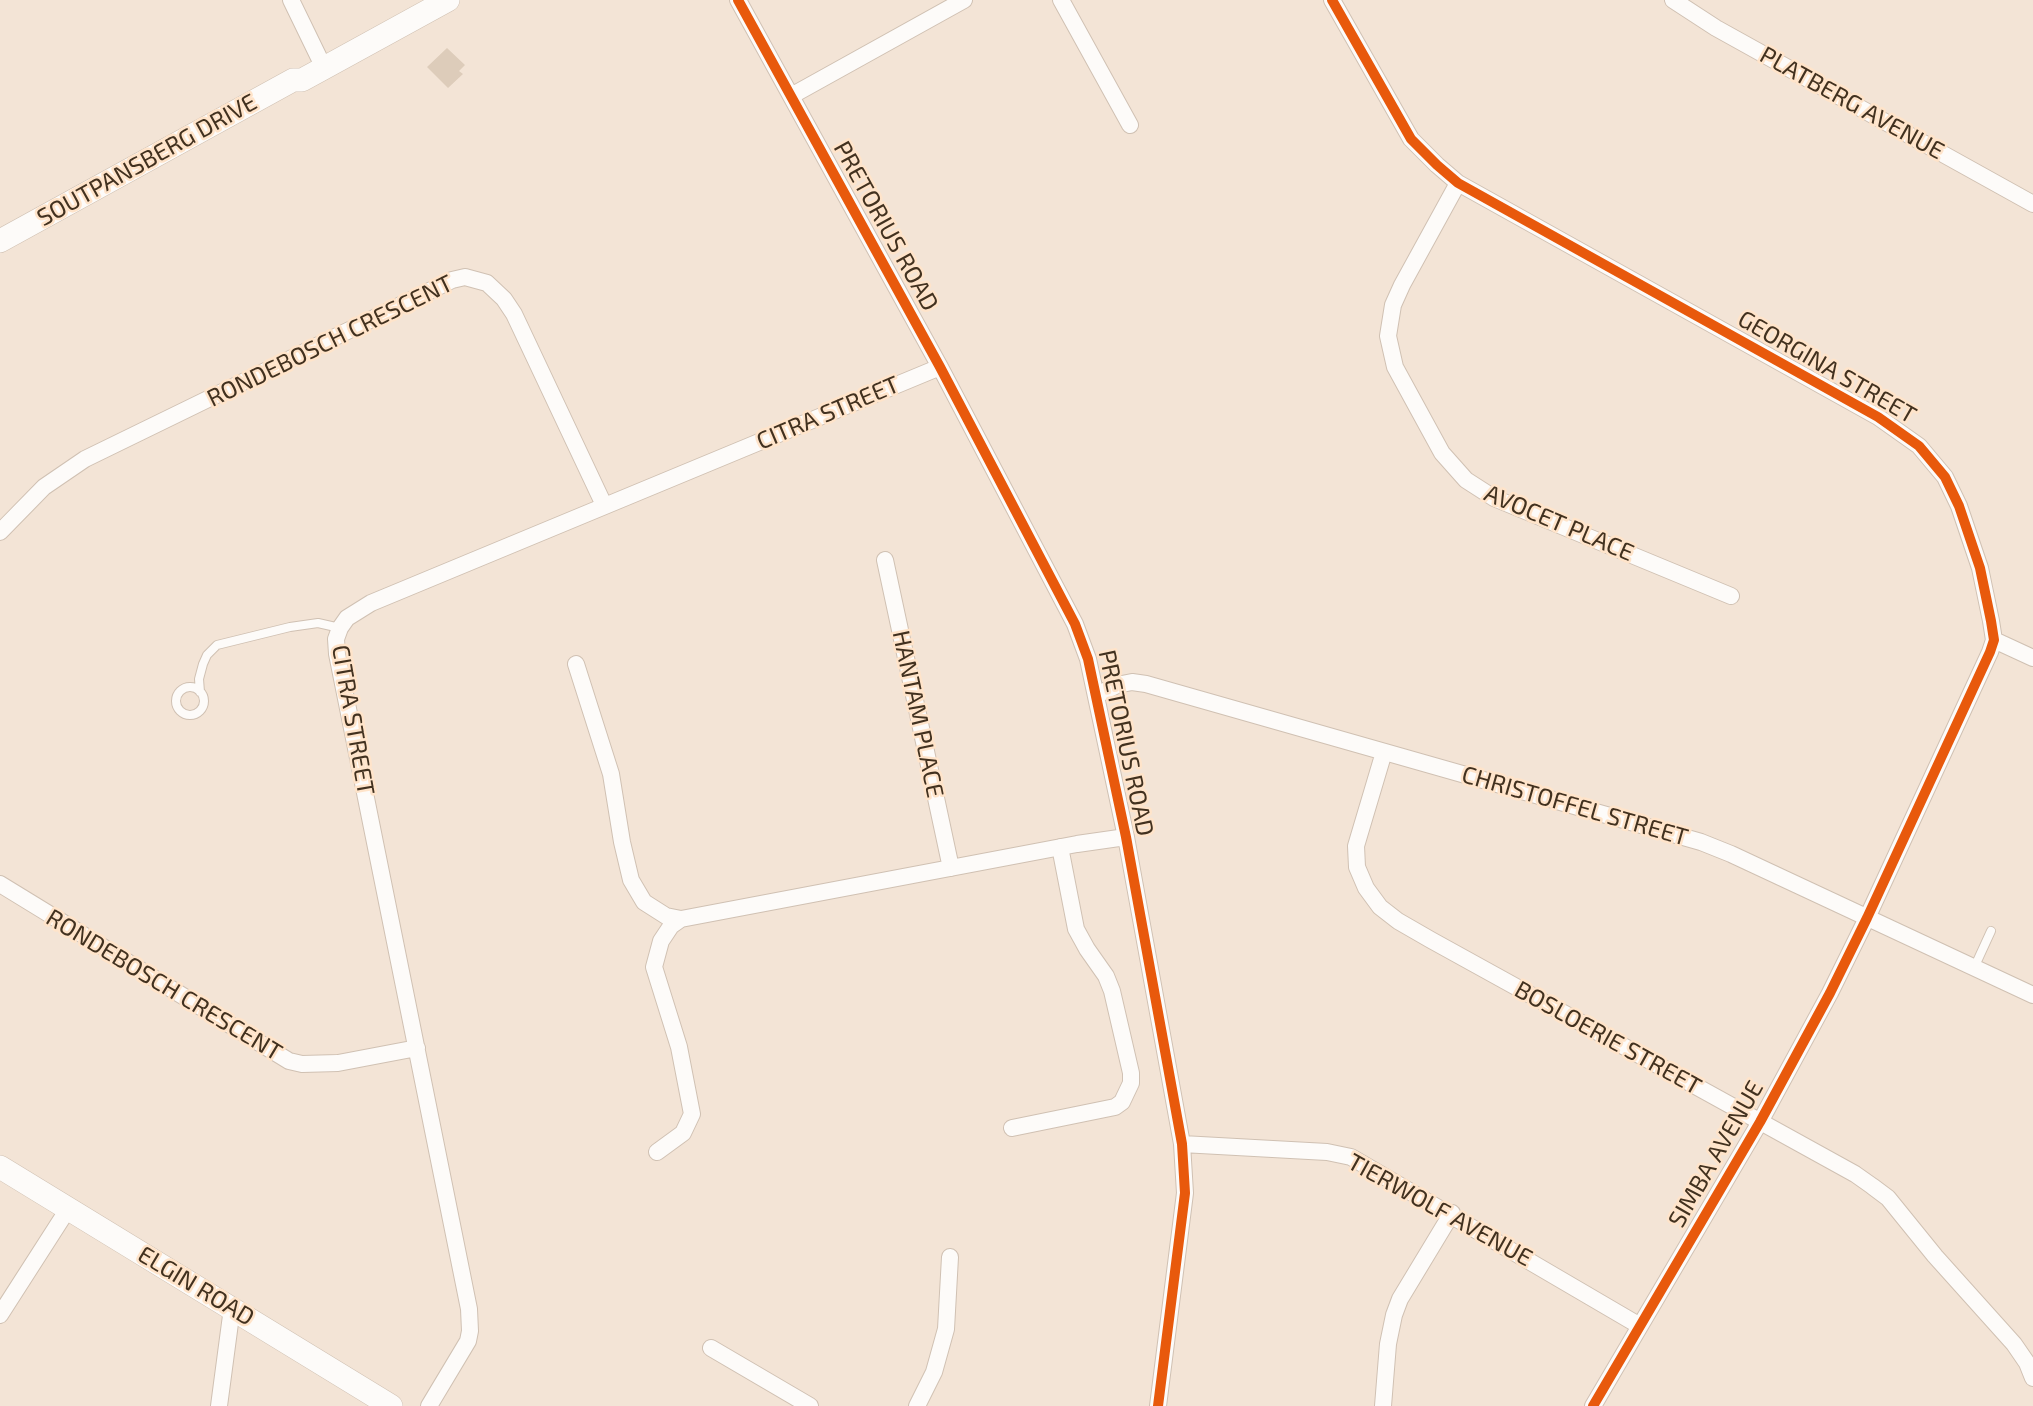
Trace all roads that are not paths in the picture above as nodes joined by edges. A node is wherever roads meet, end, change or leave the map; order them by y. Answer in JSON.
{"nodes":[{"id":1,"x":291,"y":0,"type":"edge"},
{"id":2,"x":415,"y":0,"type":"edge"},
{"id":3,"x":448,"y":0,"type":"edge"},
{"id":4,"x":738,"y":0,"type":"edge"},
{"id":5,"x":964,"y":0,"type":"edge"},
{"id":6,"x":1061,"y":0,"type":"edge"},
{"id":7,"x":1332,"y":0,"type":"edge"},
{"id":8,"x":1673,"y":0,"type":"edge"},
{"id":9,"x":321,"y":64,"type":"junction"},
{"id":10,"x":791,"y":96,"type":"junction"},
{"id":11,"x":1130,"y":125,"type":"dead end"},
{"id":12,"x":1458,"y":183,"type":"junction"},
{"id":13,"x":2033,"y":204,"type":"edge"},
{"id":14,"x":0,"y":241,"type":"edge"},
{"id":15,"x":940,"y":367,"type":"junction"},
{"id":16,"x":604,"y":505,"type":"junction"},
{"id":17,"x":0,"y":532,"type":"edge"},
{"id":18,"x":885,"y":560,"type":"dead end"},
{"id":19,"x":1731,"y":596,"type":"dead end"},
{"id":20,"x":340,"y":628,"type":"junction"},
{"id":21,"x":1994,"y":640,"type":"junction"},
{"id":22,"x":2033,"y":658,"type":"edge"},
{"id":23,"x":576,"y":664,"type":"dead end"},
{"id":24,"x":200,"y":692,"type":"dead end"},
{"id":25,"x":1097,"y":695,"type":"junction"},
{"id":26,"x":1384,"y":752,"type":"junction"},
{"id":27,"x":1126,"y":836,"type":"junction"},
{"id":28,"x":1060,"y":847,"type":"junction"},
{"id":29,"x":951,"y":868,"type":"junction"},
{"id":30,"x":0,"y":884,"type":"edge"},
{"id":31,"x":1867,"y":918,"type":"junction"},
{"id":32,"x":681,"y":919,"type":"junction"},
{"id":33,"x":1991,"y":931,"type":"dead end"},
{"id":34,"x":1974,"y":968,"type":"junction"},
{"id":35,"x":2033,"y":995,"type":"edge"},
{"id":36,"x":417,"y":1048,"type":"junction"},
{"id":37,"x":1760,"y":1122,"type":"junction"},
{"id":38,"x":1012,"y":1128,"type":"dead end"},
{"id":39,"x":1182,"y":1144,"type":"junction"},
{"id":40,"x":657,"y":1152,"type":"dead end"},
{"id":41,"x":0,"y":1167,"type":"edge"},
{"id":42,"x":68,"y":1209,"type":"junction"},
{"id":43,"x":1452,"y":1213,"type":"junction"},
{"id":44,"x":950,"y":1257,"type":"dead end"},
{"id":45,"x":232,"y":1308,"type":"junction"},
{"id":46,"x":0,"y":1315,"type":"edge"},
{"id":47,"x":1640,"y":1325,"type":"junction"},
{"id":48,"x":711,"y":1348,"type":"dead end"},
{"id":49,"x":2033,"y":1378,"type":"edge"},
{"id":50,"x":219,"y":1406,"type":"edge"},
{"id":51,"x":391,"y":1406,"type":"edge"},
{"id":52,"x":429,"y":1406,"type":"edge"},
{"id":53,"x":810,"y":1406,"type":"edge"},
{"id":54,"x":917,"y":1406,"type":"edge"},
{"id":55,"x":1158,"y":1406,"type":"edge"},
{"id":56,"x":1382,"y":1406,"type":"edge"},
{"id":57,"x":1592,"y":1406,"type":"edge"}],
"edges":[{"from":1,"to":9,"type":"street"},
{"from":2,"to":9,"type":"street","name":"SOUTPANSBERG DRIVE"},
{"from":3,"to":9,"type":"street","name":"SOUTPANSBERG DRIVE"},
{"from":4,"to":10,"type":"street","name":"PRETORIUS ROAD"},
{"from":5,"to":10,"type":"street"},
{"from":6,"to":11,"type":"street"},
{"from":7,"to":12,"type":"street","name":"GEORGINA STREET"},
{"from":8,"to":13,"type":"street","name":"PLATBERG AVENUE"},
{"from":9,"to":14,"type":"street","name":"SOUTPANSBERG DRIVE"},
{"from":10,"to":15,"type":"street","name":"PRETORIUS ROAD"},
{"from":12,"to":19,"type":"street","name":"AVOCET PLACE"},
{"from":12,"to":21,"type":"street","name":"GEORGINA STREET"},
{"from":15,"to":16,"type":"street","name":"CITRA STREET"},
{"from":15,"to":25,"type":"street","name":"PRETORIUS ROAD"},
{"from":16,"to":17,"type":"street","name":"RONDEBOSCH CRESCENT"},
{"from":16,"to":20,"type":"street","name":"CITRA STREET"},
{"from":18,"to":29,"type":"street","name":"HANTAM PLACE"},
{"from":20,"to":24,"type":"lane"},
{"from":20,"to":36,"type":"street","name":"CITRA STREET"},
{"from":21,"to":22,"type":"street"},
{"from":21,"to":31,"type":"street"},
{"from":23,"to":32,"type":"street"},
{"from":25,"to":26,"type":"street","name":"CHRISTOFFEL STREET"},
{"from":25,"to":27,"type":"street","name":"PRETORIUS ROAD"},
{"from":26,"to":31,"type":"street","name":"CHRISTOFFEL STREET"},
{"from":26,"to":37,"type":"street","name":"BOSLOERIE STREET"},
{"from":27,"to":28,"type":"street"},
{"from":27,"to":39,"type":"street","name":"PRETORIUS ROAD"},
{"from":28,"to":29,"type":"street"},
{"from":28,"to":38,"type":"street"},
{"from":29,"to":32,"type":"street"},
{"from":30,"to":36,"type":"street","name":"RONDEBOSCH CRESCENT"},
{"from":31,"to":34,"type":"street","name":"CHRISTOFFEL STREET"},
{"from":31,"to":37,"type":"street","name":"SIMBA AVENUE"},
{"from":32,"to":40,"type":"street"},
{"from":33,"to":34,"type":"lane"},
{"from":34,"to":35,"type":"street","name":"CHRISTOFFEL STREET"},
{"from":36,"to":52,"type":"street","name":"CITRA STREET"},
{"from":37,"to":47,"type":"street","name":"SIMBA AVENUE"},
{"from":37,"to":49,"type":"street","name":"BOSLOERIE STREET"},
{"from":39,"to":43,"type":"street","name":"TIERWOLF AVENUE"},
{"from":39,"to":55,"type":"street","name":"PRETORIUS ROAD"},
{"from":41,"to":42,"type":"street","name":"ELGIN ROAD"},
{"from":42,"to":45,"type":"street","name":"ELGIN ROAD"},
{"from":42,"to":46,"type":"street"},
{"from":43,"to":47,"type":"street","name":"TIERWOLF AVENUE"},
{"from":43,"to":56,"type":"street"},
{"from":44,"to":54,"type":"street"},
{"from":45,"to":50,"type":"street"},
{"from":45,"to":51,"type":"street","name":"ELGIN ROAD"},
{"from":47,"to":57,"type":"street","name":"SIMBA AVENUE"},
{"from":48,"to":53,"type":"street"}]}
